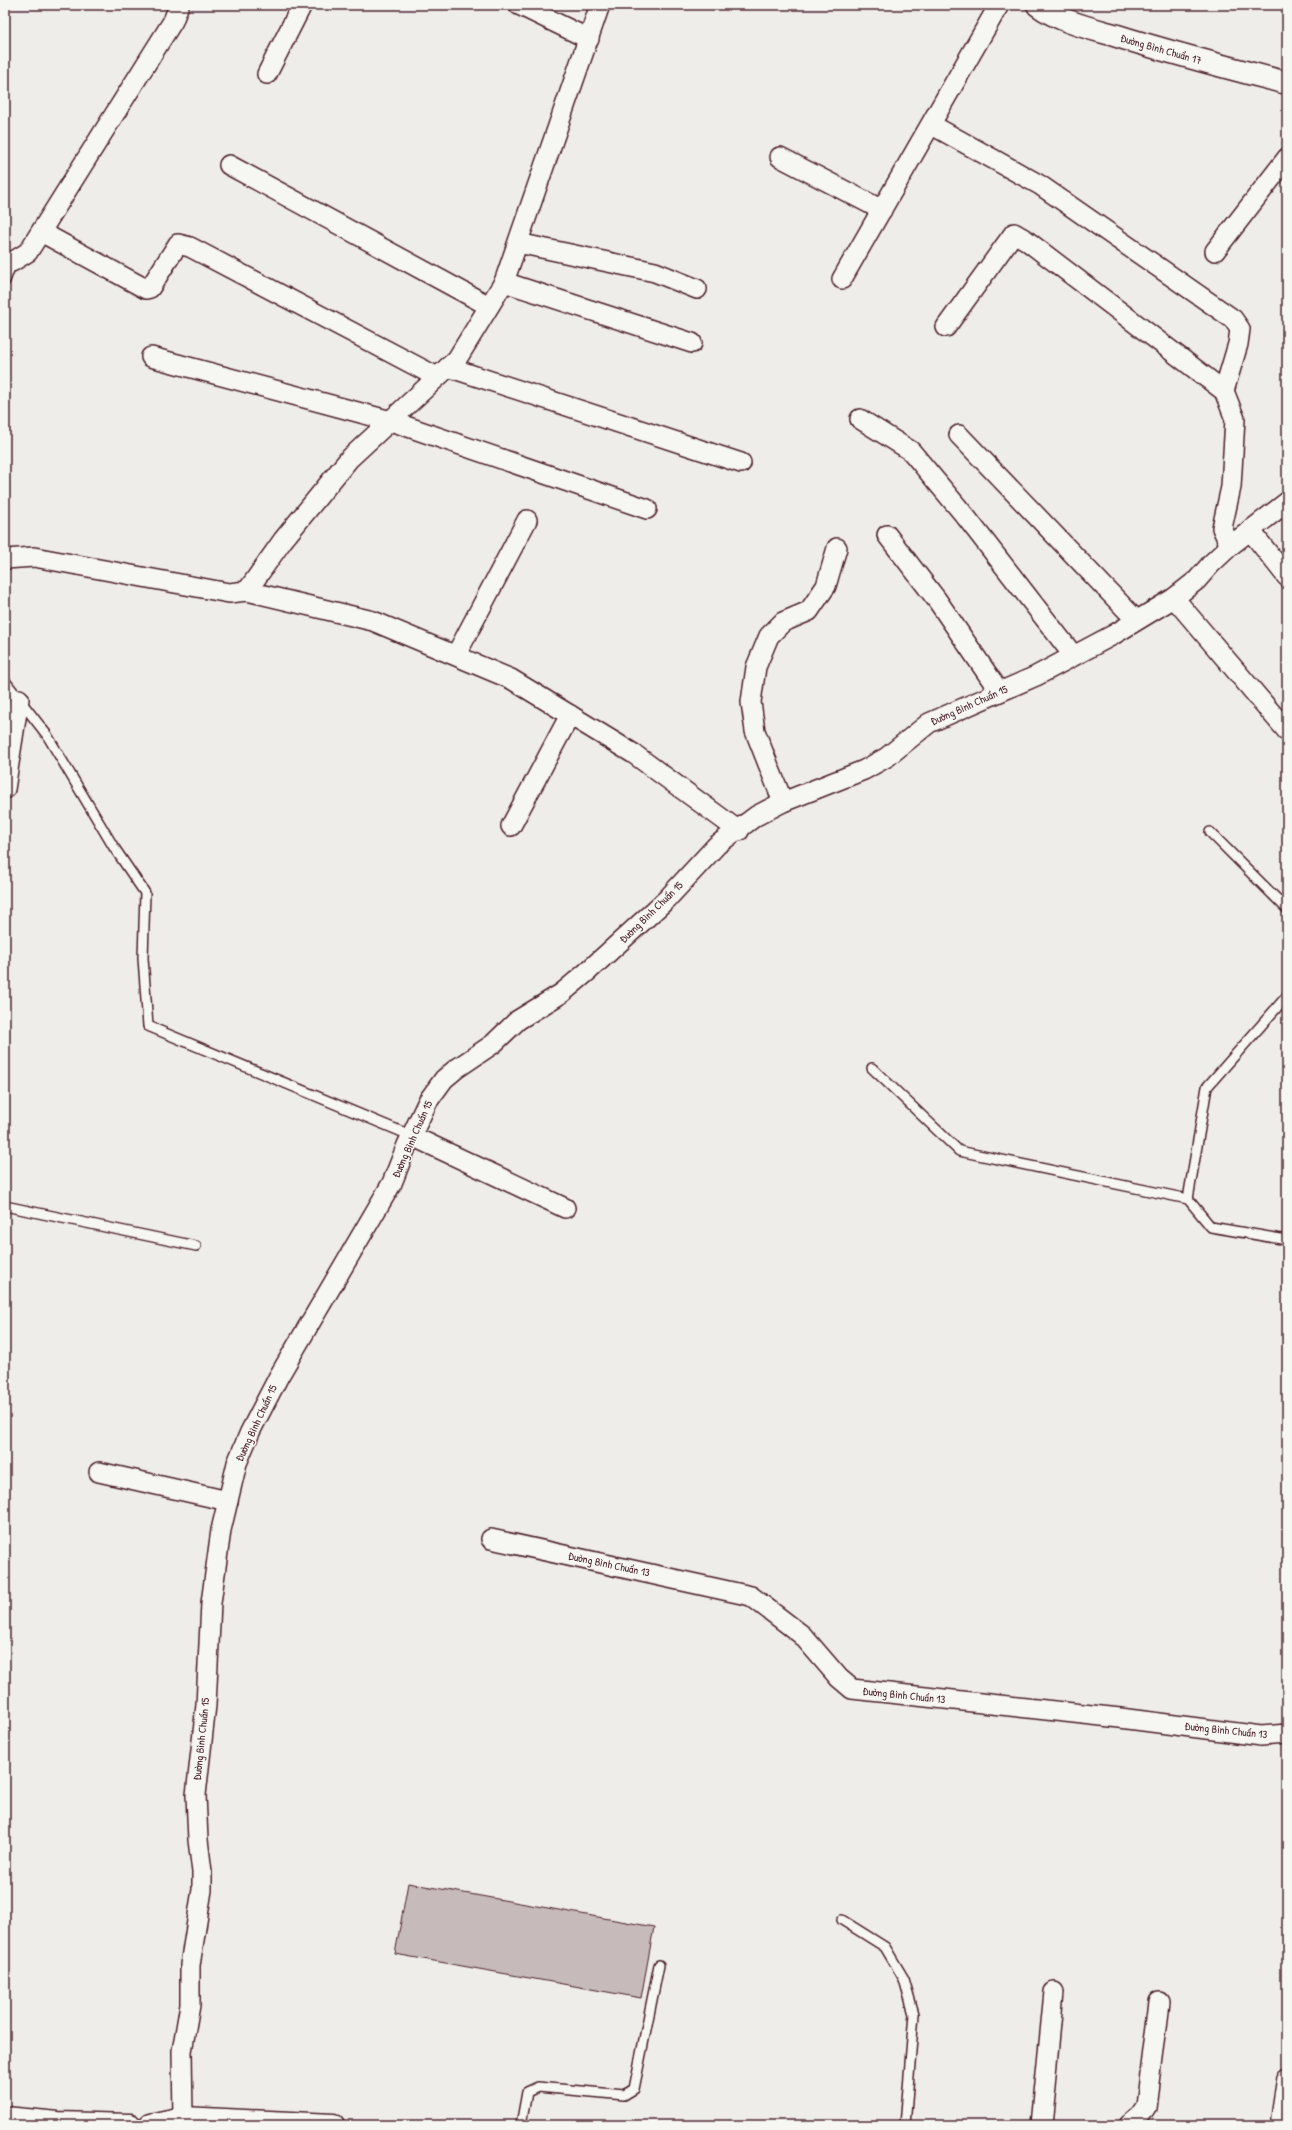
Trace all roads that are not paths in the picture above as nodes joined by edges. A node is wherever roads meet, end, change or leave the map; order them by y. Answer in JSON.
{"nodes":[{"id":1,"x":179,"y":5,"type":"edge"},
{"id":2,"x":302,"y":5,"type":"edge"},
{"id":3,"x":519,"y":5,"type":"edge"},
{"id":4,"x":600,"y":5,"type":"edge"},
{"id":5,"x":999,"y":5,"type":"edge"},
{"id":6,"x":1038,"y":5,"type":"edge"},
{"id":7,"x":589,"y":39,"type":"junction"},
{"id":8,"x":267,"y":74,"type":"dead end"},
{"id":9,"x":1287,"y":83,"type":"edge"},
{"id":10,"x":932,"y":125,"type":"junction"},
{"id":11,"x":780,"y":157,"type":"dead end"},
{"id":12,"x":1287,"y":158,"type":"edge"},
{"id":13,"x":229,"y":165,"type":"dead end"},
{"id":14,"x":882,"y":210,"type":"junction"},
{"id":15,"x":41,"y":232,"type":"junction"},
{"id":16,"x":518,"y":243,"type":"junction"},
{"id":17,"x":1215,"y":251,"type":"dead end"},
{"id":18,"x":8,"y":261,"type":"edge"},
{"id":19,"x":842,"y":279,"type":"dead end"},
{"id":20,"x":5,"y":281,"type":"edge"},
{"id":21,"x":504,"y":282,"type":"junction"},
{"id":22,"x":697,"y":289,"type":"dead end"},
{"id":23,"x":489,"y":306,"type":"junction"},
{"id":24,"x":946,"y":327,"type":"dead end"},
{"id":25,"x":692,"y":343,"type":"dead end"},
{"id":26,"x":151,"y":357,"type":"dead end"},
{"id":27,"x":443,"y":372,"type":"junction"},
{"id":28,"x":1224,"y":391,"type":"junction"},
{"id":29,"x":860,"y":419,"type":"dead end"},
{"id":30,"x":391,"y":420,"type":"junction"},
{"id":31,"x":959,"y":435,"type":"dead end"},
{"id":32,"x":741,"y":463,"type":"dead end"},
{"id":33,"x":1287,"y":502,"type":"edge"},
{"id":34,"x":647,"y":509,"type":"dead end"},
{"id":35,"x":527,"y":520,"type":"dead end"},
{"id":36,"x":1250,"y":530,"type":"junction"},
{"id":37,"x":887,"y":535,"type":"dead end"},
{"id":38,"x":1230,"y":546,"type":"junction"},
{"id":39,"x":837,"y":548,"type":"dead end"},
{"id":40,"x":5,"y":559,"type":"edge"},
{"id":41,"x":1287,"y":577,"type":"edge"},
{"id":42,"x":247,"y":591,"type":"junction"},
{"id":43,"x":1174,"y":598,"type":"junction"},
{"id":44,"x":1136,"y":620,"type":"junction"},
{"id":45,"x":1073,"y":655,"type":"junction"},
{"id":46,"x":456,"y":656,"type":"junction"},
{"id":47,"x":5,"y":681,"type":"edge"},
{"id":48,"x":999,"y":691,"type":"junction"},
{"id":49,"x":19,"y":699,"type":"junction"},
{"id":50,"x":570,"y":715,"type":"junction"},
{"id":51,"x":1287,"y":731,"type":"edge"},
{"id":52,"x":5,"y":788,"type":"edge"},
{"id":53,"x":783,"y":802,"type":"junction"},
{"id":54,"x":512,"y":826,"type":"dead end"},
{"id":55,"x":739,"y":831,"type":"junction"},
{"id":56,"x":1210,"y":832,"type":"dead end"},
{"id":57,"x":1287,"y":909,"type":"edge"},
{"id":58,"x":1287,"y":996,"type":"edge"},
{"id":59,"x":872,"y":1068,"type":"dead end"},
{"id":60,"x":412,"y":1136,"type":"junction"},
{"id":61,"x":1188,"y":1199,"type":"junction"},
{"id":62,"x":5,"y":1206,"type":"edge"},
{"id":63,"x":566,"y":1208,"type":"dead end"},
{"id":64,"x":1287,"y":1240,"type":"edge"},
{"id":65,"x":196,"y":1246,"type":"dead end"},
{"id":66,"x":99,"y":1472,"type":"dead end"},
{"id":67,"x":228,"y":1501,"type":"junction"},
{"id":68,"x":491,"y":1539,"type":"dead end"},
{"id":69,"x":1287,"y":1734,"type":"edge"},
{"id":70,"x":842,"y":1920,"type":"dead end"},
{"id":71,"x":659,"y":1965,"type":"dead end"},
{"id":72,"x":1054,"y":1992,"type":"dead end"},
{"id":73,"x":1159,"y":2002,"type":"dead end"},
{"id":74,"x":1287,"y":2078,"type":"edge"},
{"id":75,"x":5,"y":2118,"type":"edge"},
{"id":76,"x":183,"y":2118,"type":"junction"},
{"id":77,"x":84,"y":2124,"type":"edge"},
{"id":78,"x":130,"y":2125,"type":"edge"},
{"id":79,"x":150,"y":2125,"type":"edge"},
{"id":80,"x":333,"y":2125,"type":"edge"},
{"id":81,"x":521,"y":2125,"type":"edge"},
{"id":82,"x":905,"y":2125,"type":"edge"},
{"id":83,"x":1042,"y":2125,"type":"edge"},
{"id":84,"x":1129,"y":2125,"type":"edge"},
{"id":85,"x":1280,"y":2125,"type":"edge"}],
"edges":[{"from":1,"to":15,"type":"street"},
{"from":2,"to":8,"type":"street"},
{"from":3,"to":7,"type":"street"},
{"from":4,"to":7,"type":"street"},
{"from":5,"to":10,"type":"street"},
{"from":6,"to":9,"type":"main road","name":"Đường Bình Chuẩn 17"},
{"from":7,"to":16,"type":"street"},
{"from":10,"to":14,"type":"street"},
{"from":10,"to":28,"type":"street"},
{"from":11,"to":14,"type":"street"},
{"from":12,"to":17,"type":"street"},
{"from":13,"to":23,"type":"street"},
{"from":14,"to":19,"type":"street"},
{"from":15,"to":18,"type":"street"},
{"from":15,"to":27,"type":"street"},
{"from":16,"to":21,"type":"street"},
{"from":16,"to":22,"type":"street"},
{"from":18,"to":20,"type":"lane"},
{"from":21,"to":23,"type":"street"},
{"from":21,"to":25,"type":"street"},
{"from":23,"to":27,"type":"street"},
{"from":24,"to":28,"type":"street"},
{"from":26,"to":30,"type":"street"},
{"from":27,"to":30,"type":"street"},
{"from":27,"to":32,"type":"street"},
{"from":28,"to":38,"type":"street"},
{"from":29,"to":45,"type":"street"},
{"from":30,"to":34,"type":"street"},
{"from":30,"to":42,"type":"street"},
{"from":31,"to":44,"type":"street"},
{"from":33,"to":36,"type":"street","name":"Đường Bình Chuẩn 15"},
{"from":35,"to":46,"type":"street"},
{"from":36,"to":38,"type":"street","name":"Đường Bình Chuẩn 15"},
{"from":36,"to":41,"type":"street"},
{"from":37,"to":48,"type":"street"},
{"from":38,"to":43,"type":"street","name":"Đường Bình Chuẩn 15"},
{"from":39,"to":53,"type":"street"},
{"from":40,"to":42,"type":"street"},
{"from":42,"to":46,"type":"street"},
{"from":43,"to":44,"type":"street","name":"Đường Bình Chuẩn 15"},
{"from":43,"to":51,"type":"street"},
{"from":44,"to":45,"type":"street","name":"Đường Bình Chuẩn 15"},
{"from":45,"to":48,"type":"street","name":"Đường Bình Chuẩn 15"},
{"from":46,"to":50,"type":"street"},
{"from":47,"to":49,"type":"lane"},
{"from":48,"to":53,"type":"street","name":"Đường Bình Chuẩn 15"},
{"from":49,"to":52,"type":"street"},
{"from":49,"to":60,"type":"lane"},
{"from":50,"to":54,"type":"street"},
{"from":50,"to":55,"type":"street"},
{"from":53,"to":55,"type":"street","name":"Đường Bình Chuẩn 15"},
{"from":55,"to":60,"type":"street","name":"Đường Bình Chuẩn 15"},
{"from":56,"to":57,"type":"lane"},
{"from":58,"to":61,"type":"lane"},
{"from":59,"to":61,"type":"lane"},
{"from":60,"to":63,"type":"street"},
{"from":60,"to":67,"type":"street","name":"Đường Bình Chuẩn 15"},
{"from":61,"to":64,"type":"lane"},
{"from":62,"to":65,"type":"lane"},
{"from":66,"to":67,"type":"street"},
{"from":67,"to":76,"type":"street","name":"Đường Bình Chuẩn 15"},
{"from":68,"to":69,"type":"street","name":"Đường Bình Chuẩn 13"},
{"from":70,"to":82,"type":"lane"},
{"from":71,"to":81,"type":"lane"},
{"from":72,"to":83,"type":"street"},
{"from":73,"to":84,"type":"street"},
{"from":74,"to":85,"type":"street"},
{"from":75,"to":77,"type":"main road"},
{"from":76,"to":79,"type":"main road"},
{"from":76,"to":80,"type":"main road"},
{"from":77,"to":78,"type":"main road"}]}
